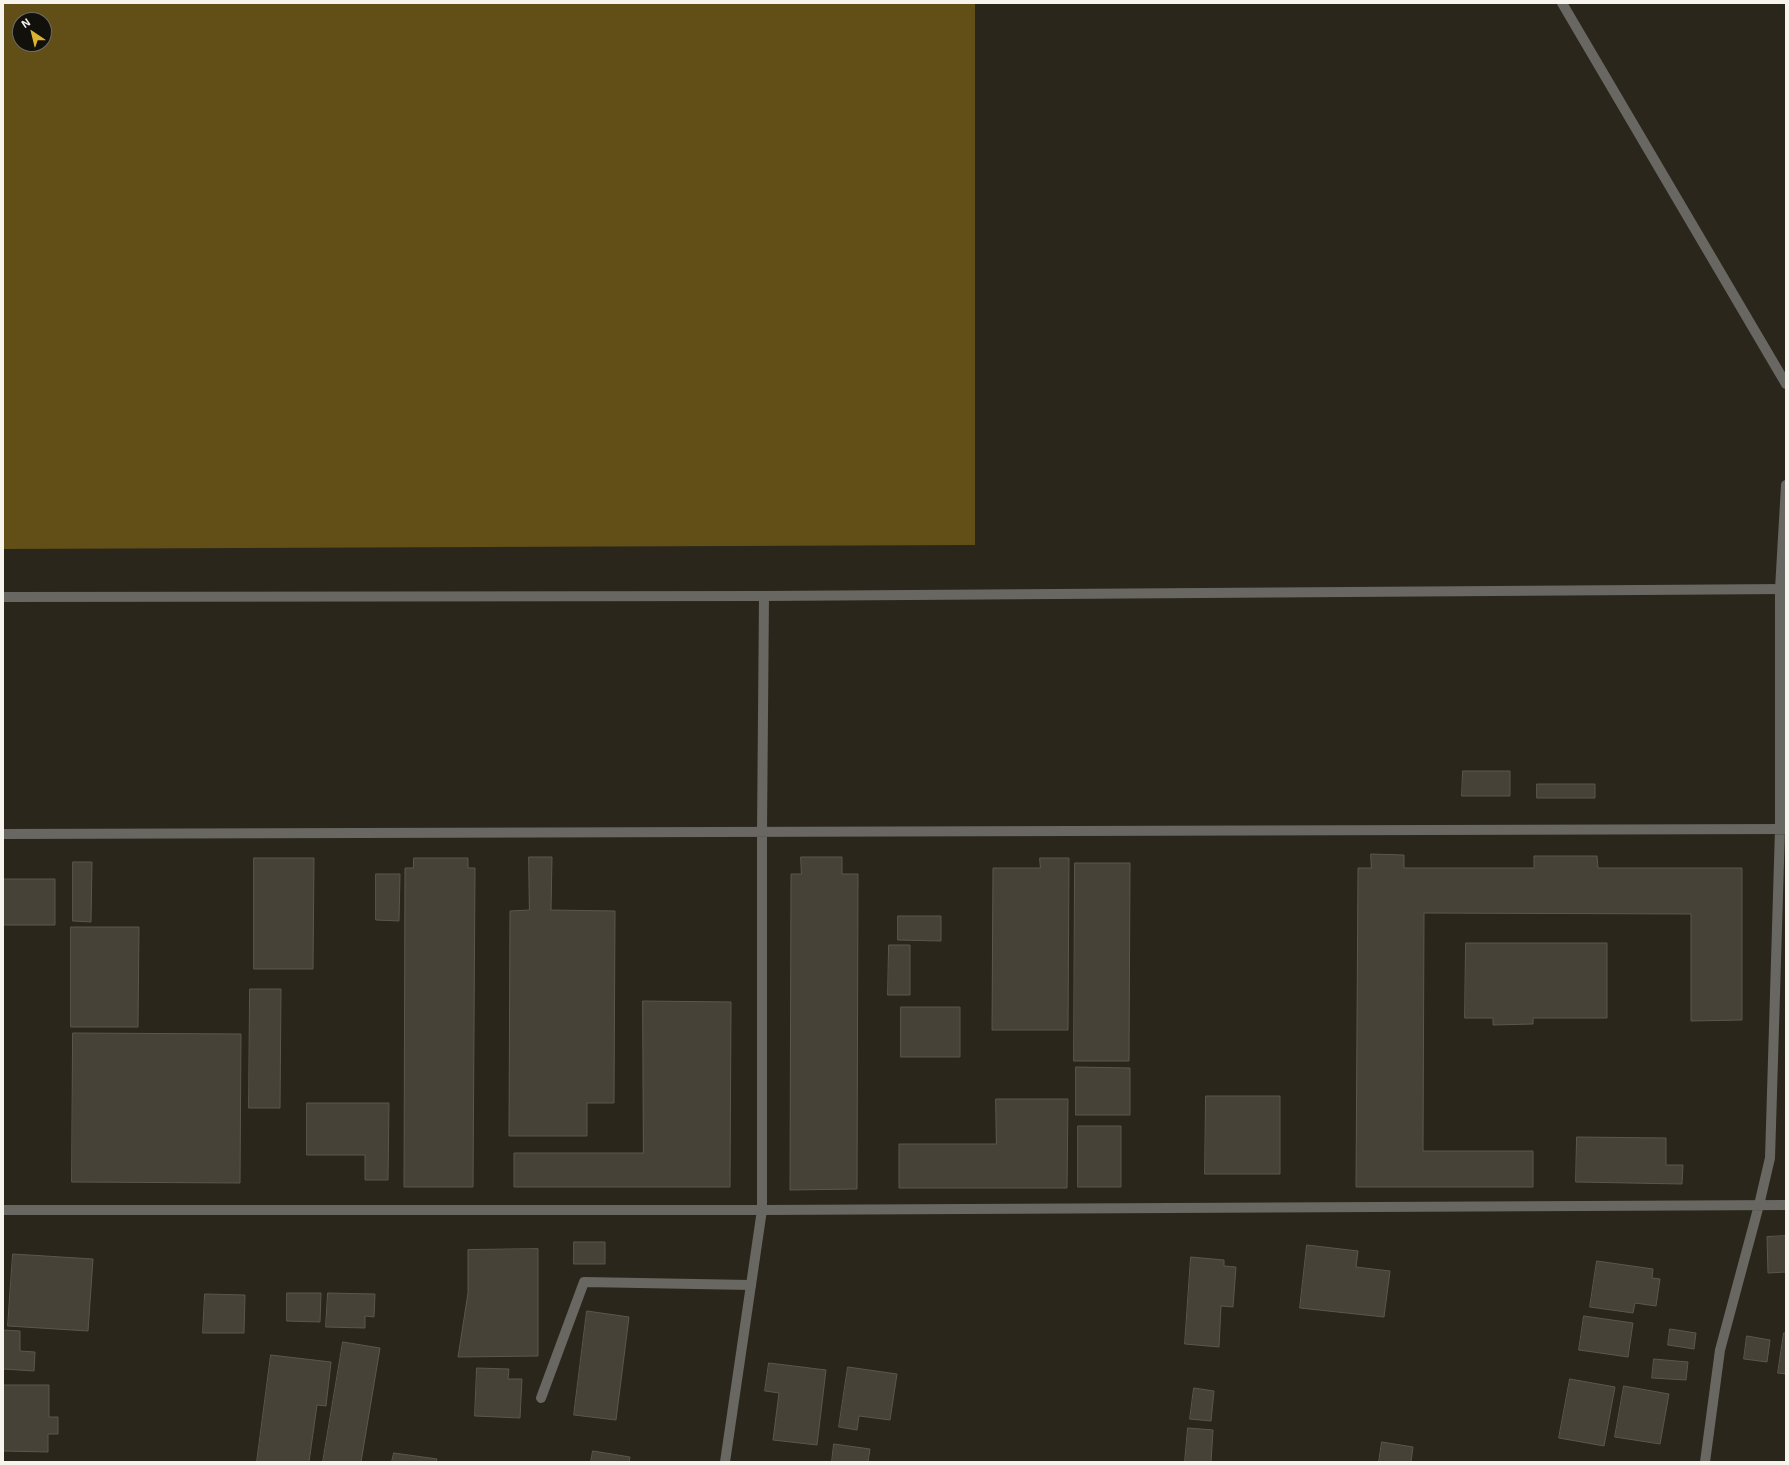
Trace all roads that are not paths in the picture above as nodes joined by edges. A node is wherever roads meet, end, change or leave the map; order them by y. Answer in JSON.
{"nodes":[{"id":1,"x":1562,"y":3,"type":"edge"},
{"id":2,"x":1786,"y":384,"type":"edge"},
{"id":3,"x":1786,"y":485,"type":"edge"},
{"id":4,"x":1783,"y":589,"type":"edge"},
{"id":5,"x":764,"y":596,"type":"junction"},
{"id":6,"x":3,"y":597,"type":"edge"},
{"id":7,"x":1783,"y":828,"type":"edge"},
{"id":8,"x":762,"y":831,"type":"junction"},
{"id":9,"x":3,"y":834,"type":"edge"},
{"id":10,"x":1759,"y":1205,"type":"junction"},
{"id":11,"x":1786,"y":1205,"type":"edge"},
{"id":12,"x":3,"y":1210,"type":"edge"},
{"id":13,"x":762,"y":1210,"type":"junction"},
{"id":14,"x":751,"y":1285,"type":"junction"},
{"id":15,"x":541,"y":1398,"type":"dead end"},
{"id":16,"x":725,"y":1462,"type":"edge"},
{"id":17,"x":1705,"y":1462,"type":"edge"}],
"edges":[{"from":1,"to":2,"type":"street"},
{"from":3,"to":4,"type":"street"},
{"from":4,"to":5,"type":"street"},
{"from":4,"to":7,"type":"street"},
{"from":5,"to":6,"type":"street"},
{"from":5,"to":8,"type":"street"},
{"from":7,"to":8,"type":"street"},
{"from":7,"to":10,"type":"street"},
{"from":8,"to":9,"type":"street"},
{"from":8,"to":13,"type":"street"},
{"from":10,"to":11,"type":"street"},
{"from":10,"to":13,"type":"street"},
{"from":10,"to":17,"type":"street"},
{"from":12,"to":13,"type":"street"},
{"from":13,"to":14,"type":"street"},
{"from":14,"to":15,"type":"street"},
{"from":14,"to":16,"type":"street"}]}
